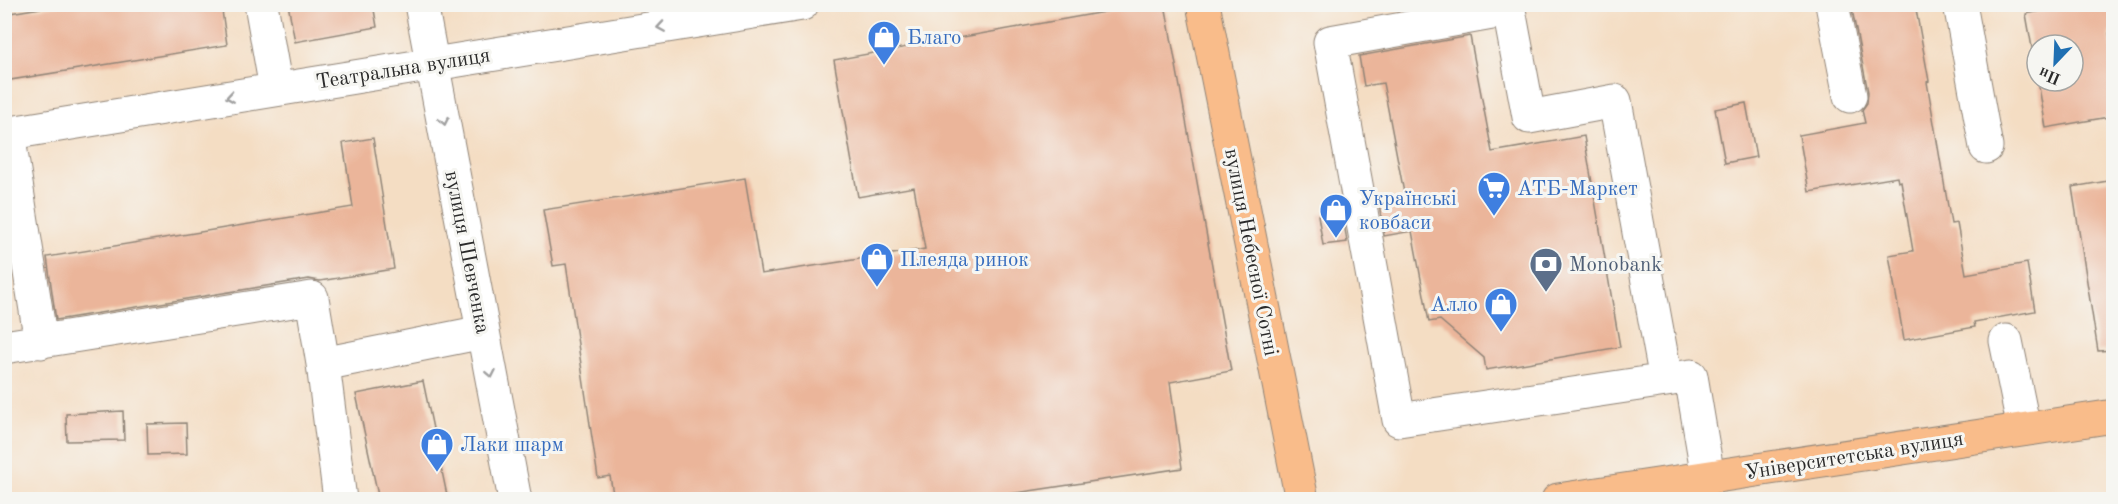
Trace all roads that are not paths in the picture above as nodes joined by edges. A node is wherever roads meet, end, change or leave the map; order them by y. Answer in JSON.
{"nodes":[{"id":1,"x":261,"y":4,"type":"edge"},
{"id":2,"x":422,"y":4,"type":"edge"},
{"id":3,"x":802,"y":4,"type":"edge"},
{"id":4,"x":1203,"y":4,"type":"edge"},
{"id":5,"x":1832,"y":4,"type":"edge"},
{"id":6,"x":1960,"y":4,"type":"edge"},
{"id":7,"x":1481,"y":10,"type":"edge"},
{"id":8,"x":433,"y":63,"type":"junction"},
{"id":9,"x":276,"y":89,"type":"junction"},
{"id":10,"x":1850,"y":96,"type":"dead end"},
{"id":11,"x":6,"y":134,"type":"edge"},
{"id":12,"x":1986,"y":147,"type":"dead end"},
{"id":13,"x":483,"y":332,"type":"junction"},
{"id":14,"x":2006,"y":341,"type":"dead end"},
{"id":15,"x":41,"y":342,"type":"junction"},
{"id":16,"x":4,"y":347,"type":"edge"},
{"id":17,"x":323,"y":364,"type":"junction"},
{"id":18,"x":1666,"y":380,"type":"junction"},
{"id":19,"x":2114,"y":416,"type":"edge"},
{"id":20,"x":2024,"y":429,"type":"junction"},
{"id":21,"x":1708,"y":477,"type":"junction"},
{"id":22,"x":338,"y":499,"type":"edge"},
{"id":23,"x":515,"y":500,"type":"edge"},
{"id":24,"x":1302,"y":500,"type":"edge"},
{"id":25,"x":1558,"y":500,"type":"edge"}],
"edges":[{"from":1,"to":9,"type":"street"},
{"from":2,"to":8,"type":"street","name":"вулиця Шевченка"},
{"from":3,"to":8,"type":"street","name":"Театральна вулиця","one_way":true},
{"from":4,"to":24,"type":"main road","name":"вулиця Небесної Сотні"},
{"from":5,"to":10,"type":"street"},
{"from":6,"to":12,"type":"street"},
{"from":7,"to":18,"type":"street"},
{"from":7,"to":18,"type":"street"},
{"from":8,"to":9,"type":"street","name":"Театральна вулиця"},
{"from":8,"to":13,"type":"street","name":"вулиця Шевченка","one_way":true},
{"from":9,"to":11,"type":"street","name":"Театральна вулиця","one_way":true},
{"from":11,"to":15,"type":"street"},
{"from":13,"to":17,"type":"street"},
{"from":13,"to":23,"type":"street","name":"вулиця Шевченка","one_way":true},
{"from":14,"to":20,"type":"street"},
{"from":15,"to":16,"type":"street"},
{"from":15,"to":17,"type":"street"},
{"from":17,"to":22,"type":"street"},
{"from":18,"to":21,"type":"street"},
{"from":19,"to":20,"type":"main road","name":"Університетська вулиця"},
{"from":20,"to":21,"type":"main road","name":"Університетська вулиця"},
{"from":21,"to":25,"type":"main road","name":"Університетська вулиця"}]}
